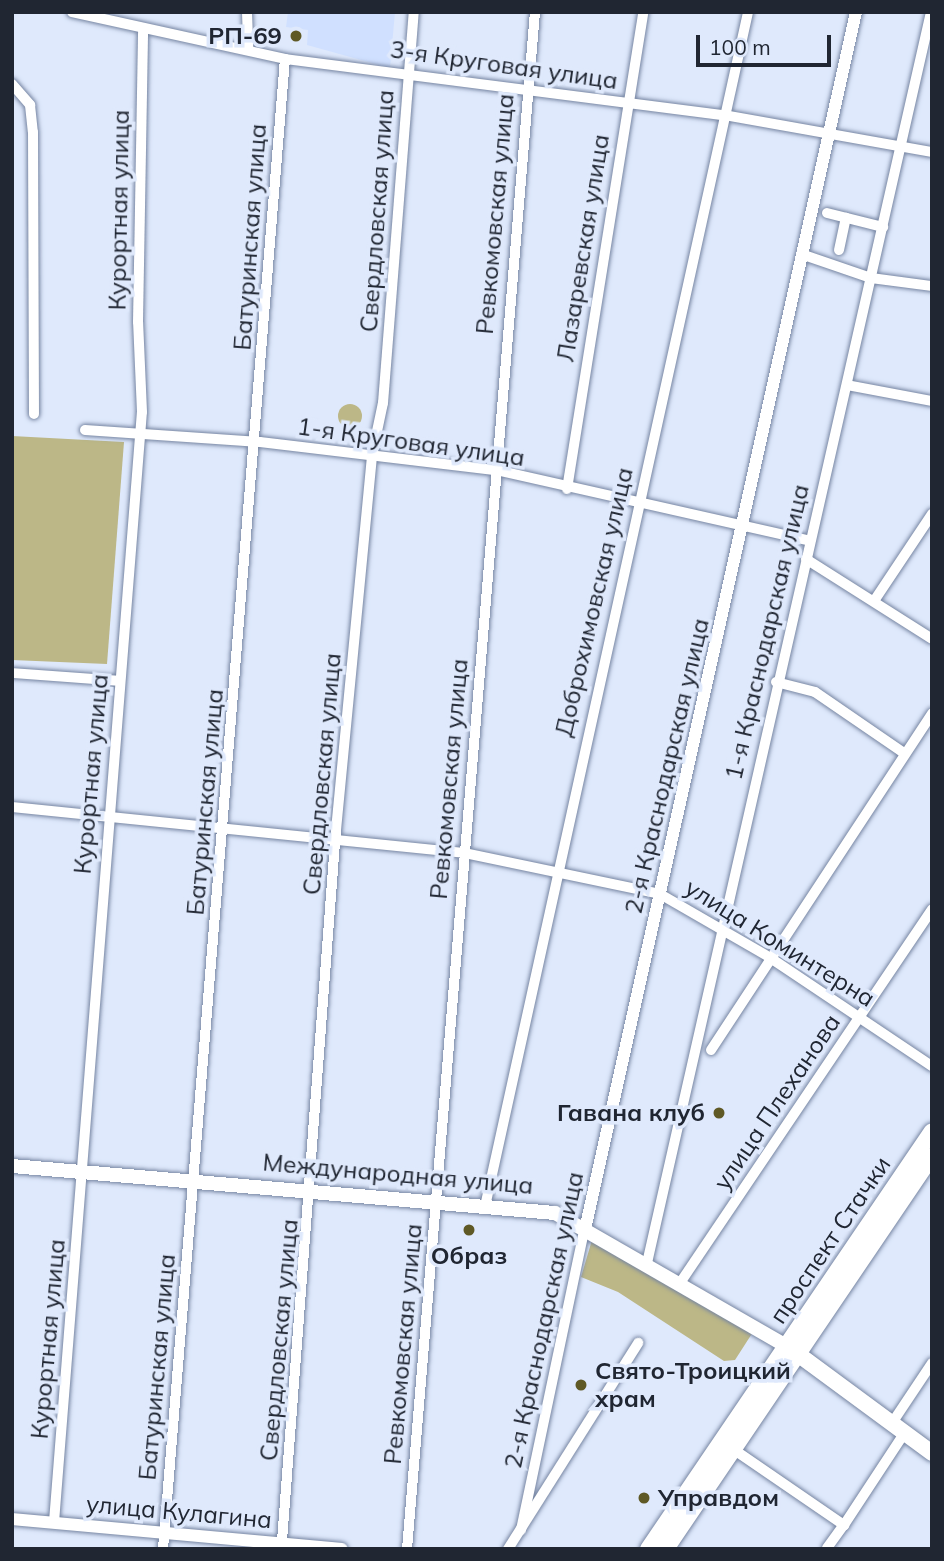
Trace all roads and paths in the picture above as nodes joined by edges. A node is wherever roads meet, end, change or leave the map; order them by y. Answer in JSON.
{"nodes":[{"id":1,"x":72,"y":12,"type":"edge"},
{"id":2,"x":247,"y":12,"type":"edge"},
{"id":3,"x":414,"y":12,"type":"edge"},
{"id":4,"x":536,"y":12,"type":"edge"},
{"id":5,"x":643,"y":12,"type":"edge"},
{"id":6,"x":748,"y":12,"type":"edge"},
{"id":7,"x":856,"y":12,"type":"edge"},
{"id":8,"x":931,"y":12,"type":"edge"},
{"id":9,"x":144,"y":28,"type":"junction"},
{"id":10,"x":248,"y":48,"type":"junction"},
{"id":11,"x":285,"y":59,"type":"junction"},
{"id":12,"x":408,"y":72,"type":"junction"},
{"id":13,"x":12,"y":84,"type":"edge"},
{"id":14,"x":526,"y":88,"type":"junction"},
{"id":15,"x":626,"y":103,"type":"junction"},
{"id":16,"x":724,"y":115,"type":"junction"},
{"id":17,"x":828,"y":133,"type":"junction"},
{"id":18,"x":902,"y":148,"type":"junction"},
{"id":19,"x":932,"y":152,"type":"edge"},
{"id":20,"x":827,"y":213,"type":"dead end"},
{"id":21,"x":846,"y":218,"type":"junction"},
{"id":22,"x":883,"y":227,"type":"junction"},
{"id":23,"x":839,"y":250,"type":"dead end"},
{"id":24,"x":802,"y":254,"type":"junction"},
{"id":25,"x":871,"y":278,"type":"junction"},
{"id":26,"x":932,"y":286,"type":"edge"},
{"id":27,"x":846,"y":385,"type":"junction"},
{"id":28,"x":932,"y":401,"type":"edge"},
{"id":29,"x":34,"y":414,"type":"dead end"},
{"id":30,"x":85,"y":430,"type":"dead end"},
{"id":31,"x":139,"y":431,"type":"junction"},
{"id":32,"x":255,"y":441,"type":"junction"},
{"id":33,"x":372,"y":455,"type":"junction"},
{"id":34,"x":496,"y":470,"type":"junction"},
{"id":35,"x":567,"y":489,"type":"junction"},
{"id":36,"x":637,"y":504,"type":"junction"},
{"id":37,"x":932,"y":514,"type":"edge"},
{"id":38,"x":741,"y":527,"type":"junction"},
{"id":39,"x":810,"y":541,"type":"junction"},
{"id":40,"x":806,"y":559,"type":"junction"},
{"id":41,"x":874,"y":601,"type":"junction"},
{"id":42,"x":932,"y":639,"type":"edge"},
{"id":43,"x":12,"y":673,"type":"edge"},
{"id":44,"x":120,"y":681,"type":"junction"},
{"id":45,"x":776,"y":682,"type":"junction"},
{"id":46,"x":932,"y":713,"type":"edge"},
{"id":47,"x":904,"y":753,"type":"junction"},
{"id":48,"x":12,"y":807,"type":"edge"},
{"id":49,"x":108,"y":816,"type":"junction"},
{"id":50,"x":225,"y":828,"type":"junction"},
{"id":51,"x":335,"y":839,"type":"junction"},
{"id":52,"x":464,"y":853,"type":"junction"},
{"id":53,"x":556,"y":868,"type":"junction"},
{"id":54,"x":660,"y":894,"type":"junction"},
{"id":55,"x":932,"y":909,"type":"edge"},
{"id":56,"x":719,"y":926,"type":"junction"},
{"id":57,"x":769,"y":957,"type":"junction"},
{"id":58,"x":860,"y":1017,"type":"junction"},
{"id":59,"x":711,"y":1050,"type":"dead end"},
{"id":60,"x":932,"y":1066,"type":"edge"},
{"id":61,"x":932,"y":1131,"type":"edge"},
{"id":62,"x":932,"y":1156,"type":"edge"},
{"id":63,"x":12,"y":1166,"type":"edge"},
{"id":64,"x":83,"y":1170,"type":"junction"},
{"id":65,"x":193,"y":1179,"type":"junction"},
{"id":66,"x":313,"y":1188,"type":"junction"},
{"id":67,"x":437,"y":1198,"type":"junction"},
{"id":68,"x":486,"y":1202,"type":"junction"},
{"id":69,"x":586,"y":1225,"type":"junction"},
{"id":70,"x":648,"y":1263,"type":"junction"},
{"id":71,"x":680,"y":1283,"type":"junction"},
{"id":72,"x":638,"y":1343,"type":"dead end"},
{"id":73,"x":792,"y":1350,"type":"junction"},
{"id":74,"x":932,"y":1363,"type":"edge"},
{"id":75,"x":898,"y":1428,"type":"junction"},
{"id":76,"x":733,"y":1449,"type":"junction"},
{"id":77,"x":932,"y":1453,"type":"edge"},
{"id":78,"x":12,"y":1519,"type":"edge"},
{"id":79,"x":54,"y":1522,"type":"junction"},
{"id":80,"x":844,"y":1525,"type":"junction"},
{"id":81,"x":520,"y":1530,"type":"junction"},
{"id":82,"x":164,"y":1531,"type":"junction"},
{"id":83,"x":274,"y":1543,"type":"edge"},
{"id":84,"x":827,"y":1548,"type":"edge"},
{"id":85,"x":163,"y":1549,"type":"edge"},
{"id":86,"x":342,"y":1549,"type":"edge"},
{"id":87,"x":407,"y":1549,"type":"edge"},
{"id":88,"x":508,"y":1549,"type":"edge"},
{"id":89,"x":648,"y":1549,"type":"edge"},
{"id":90,"x":666,"y":1549,"type":"edge"}],
"edges":[{"from":1,"to":9,"type":"street","name":"3-я Круговая улица"},
{"from":2,"to":10,"type":"street"},
{"from":3,"to":12,"type":"street","name":"Свердловская улица"},
{"from":4,"to":14,"type":"street","name":"Ревкомовская улица"},
{"from":5,"to":15,"type":"street","name":"Лазаревская улица"},
{"from":6,"to":16,"type":"street","name":"Доброхимовская улица"},
{"from":7,"to":17,"type":"street","name":"2-я Краснодарская улица"},
{"from":8,"to":18,"type":"street","name":"1-я Краснодарская улица"},
{"from":9,"to":10,"type":"street","name":"3-я Круговая улица"},
{"from":9,"to":31,"type":"street","name":"Курортная улица"},
{"from":10,"to":11,"type":"street","name":"3-я Круговая улица"},
{"from":11,"to":12,"type":"street","name":"3-я Круговая улица"},
{"from":11,"to":32,"type":"street","name":"Батуринская улица"},
{"from":12,"to":14,"type":"street","name":"3-я Круговая улица"},
{"from":12,"to":33,"type":"street","name":"Свердловская улица"},
{"from":13,"to":29,"type":"street"},
{"from":14,"to":15,"type":"street","name":"3-я Круговая улица"},
{"from":14,"to":34,"type":"street","name":"Ревкомовская улица"},
{"from":15,"to":16,"type":"street","name":"3-я Круговая улица"},
{"from":15,"to":35,"type":"street","name":"Лазаревская улица"},
{"from":16,"to":17,"type":"street","name":"3-я Круговая улица"},
{"from":16,"to":36,"type":"street","name":"Доброхимовская улица"},
{"from":17,"to":18,"type":"street","name":"3-я Круговая улица"},
{"from":17,"to":24,"type":"street","name":"2-я Краснодарская улица"},
{"from":18,"to":19,"type":"street","name":"3-я Круговая улица"},
{"from":18,"to":22,"type":"street","name":"1-я Краснодарская улица"},
{"from":20,"to":21,"type":"street"},
{"from":21,"to":22,"type":"street"},
{"from":21,"to":23,"type":"street"},
{"from":22,"to":25,"type":"street","name":"1-я Краснодарская улица"},
{"from":24,"to":25,"type":"street"},
{"from":24,"to":38,"type":"street","name":"2-я Краснодарская улица"},
{"from":25,"to":26,"type":"street"},
{"from":25,"to":27,"type":"street","name":"1-я Краснодарская улица"},
{"from":27,"to":28,"type":"street"},
{"from":27,"to":39,"type":"street","name":"1-я Краснодарская улица"},
{"from":30,"to":31,"type":"street","name":"1-я Круговая улица"},
{"from":31,"to":32,"type":"street","name":"1-я Круговая улица"},
{"from":31,"to":44,"type":"street","name":"Курортная улица"},
{"from":32,"to":33,"type":"street","name":"1-я Круговая улица"},
{"from":32,"to":50,"type":"street","name":"Батуринская улица"},
{"from":33,"to":34,"type":"street","name":"1-я Круговая улица"},
{"from":33,"to":51,"type":"street","name":"Свердловская улица"},
{"from":34,"to":35,"type":"street","name":"1-я Круговая улица"},
{"from":34,"to":52,"type":"street","name":"Ревкомовская улица"},
{"from":35,"to":36,"type":"street","name":"1-я Круговая улица"},
{"from":36,"to":38,"type":"street","name":"1-я Круговая улица"},
{"from":36,"to":53,"type":"street","name":"Доброхимовская улица"},
{"from":37,"to":41,"type":"street"},
{"from":38,"to":39,"type":"street","name":"1-я Круговая улица"},
{"from":38,"to":54,"type":"street","name":"2-я Краснодарская улица"},
{"from":39,"to":40,"type":"street","name":"1-я Краснодарская улица"},
{"from":40,"to":41,"type":"street"},
{"from":40,"to":45,"type":"street","name":"1-я Краснодарская улица"},
{"from":41,"to":42,"type":"street"},
{"from":43,"to":44,"type":"street"},
{"from":44,"to":49,"type":"street","name":"Курортная улица"},
{"from":45,"to":47,"type":"street"},
{"from":45,"to":56,"type":"street","name":"1-я Краснодарская улица"},
{"from":46,"to":47,"type":"street"},
{"from":47,"to":57,"type":"street"},
{"from":48,"to":49,"type":"street","name":"улица Коминтерна"},
{"from":49,"to":50,"type":"street","name":"улица Коминтерна"},
{"from":49,"to":64,"type":"street","name":"Курортная улица"},
{"from":50,"to":51,"type":"street","name":"улица Коминтерна"},
{"from":50,"to":65,"type":"street","name":"Батуринская улица"},
{"from":51,"to":52,"type":"street","name":"улица Коминтерна"},
{"from":51,"to":66,"type":"street","name":"Свердловская улица"},
{"from":52,"to":53,"type":"street","name":"улица Коминтерна"},
{"from":52,"to":67,"type":"street","name":"Ревкомовская улица"},
{"from":53,"to":54,"type":"street","name":"улица Коминтерна"},
{"from":53,"to":68,"type":"street","name":"Доброхимовская улица"},
{"from":54,"to":56,"type":"street","name":"улица Коминтерна"},
{"from":54,"to":69,"type":"street","name":"2-я Краснодарская улица"},
{"from":55,"to":58,"type":"street","name":"улица Плеханова"},
{"from":56,"to":57,"type":"street","name":"улица Коминтерна"},
{"from":56,"to":70,"type":"street","name":"1-я Краснодарская улица"},
{"from":57,"to":58,"type":"street","name":"улица Коминтерна"},
{"from":57,"to":59,"type":"street"},
{"from":58,"to":60,"type":"street","name":"улица Коминтерна"},
{"from":58,"to":71,"type":"street","name":"улица Плеханова"},
{"from":61,"to":73,"type":"main road","name":"проспект Стачки"},
{"from":62,"to":73,"type":"main road","name":"проспект Стачки"},
{"from":63,"to":64,"type":"main road","name":"Международная улица"},
{"from":64,"to":65,"type":"main road","name":"Международная улица"},
{"from":64,"to":79,"type":"street","name":"Курортная улица"},
{"from":65,"to":66,"type":"main road","name":"Международная улица"},
{"from":65,"to":82,"type":"street","name":"Батуринская улица"},
{"from":66,"to":67,"type":"main road","name":"Международная улица"},
{"from":66,"to":83,"type":"street","name":"Свердловская улица"},
{"from":67,"to":68,"type":"main road","name":"Международная улица"},
{"from":67,"to":87,"type":"street","name":"Ревкомовская улица"},
{"from":68,"to":69,"type":"main road","name":"Международная улица"},
{"from":69,"to":70,"type":"main road","name":"Международная улица"},
{"from":69,"to":81,"type":"street","name":"2-я Краснодарская улица"},
{"from":70,"to":71,"type":"main road","name":"Международная улица"},
{"from":71,"to":73,"type":"main road","name":"Международная улица"},
{"from":72,"to":81,"type":"street"},
{"from":73,"to":75,"type":"main road"},
{"from":73,"to":76,"type":"main road","name":"проспект Стачки"},
{"from":73,"to":89,"type":"main road","name":"проспект Стачки"},
{"from":74,"to":75,"type":"street"},
{"from":75,"to":77,"type":"main road"},
{"from":75,"to":80,"type":"street"},
{"from":76,"to":80,"type":"street"},
{"from":76,"to":90,"type":"main road","name":"проспект Стачки"},
{"from":78,"to":79,"type":"street","name":"улица Кулагина"},
{"from":79,"to":82,"type":"street","name":"улица Кулагина"},
{"from":80,"to":84,"type":"street"},
{"from":81,"to":88,"type":"street"},
{"from":82,"to":83,"type":"street","name":"улица Кулагина"},
{"from":82,"to":85,"type":"street","name":"Батуринская улица"},
{"from":83,"to":86,"type":"street","name":"улица Кулагина"}]}
